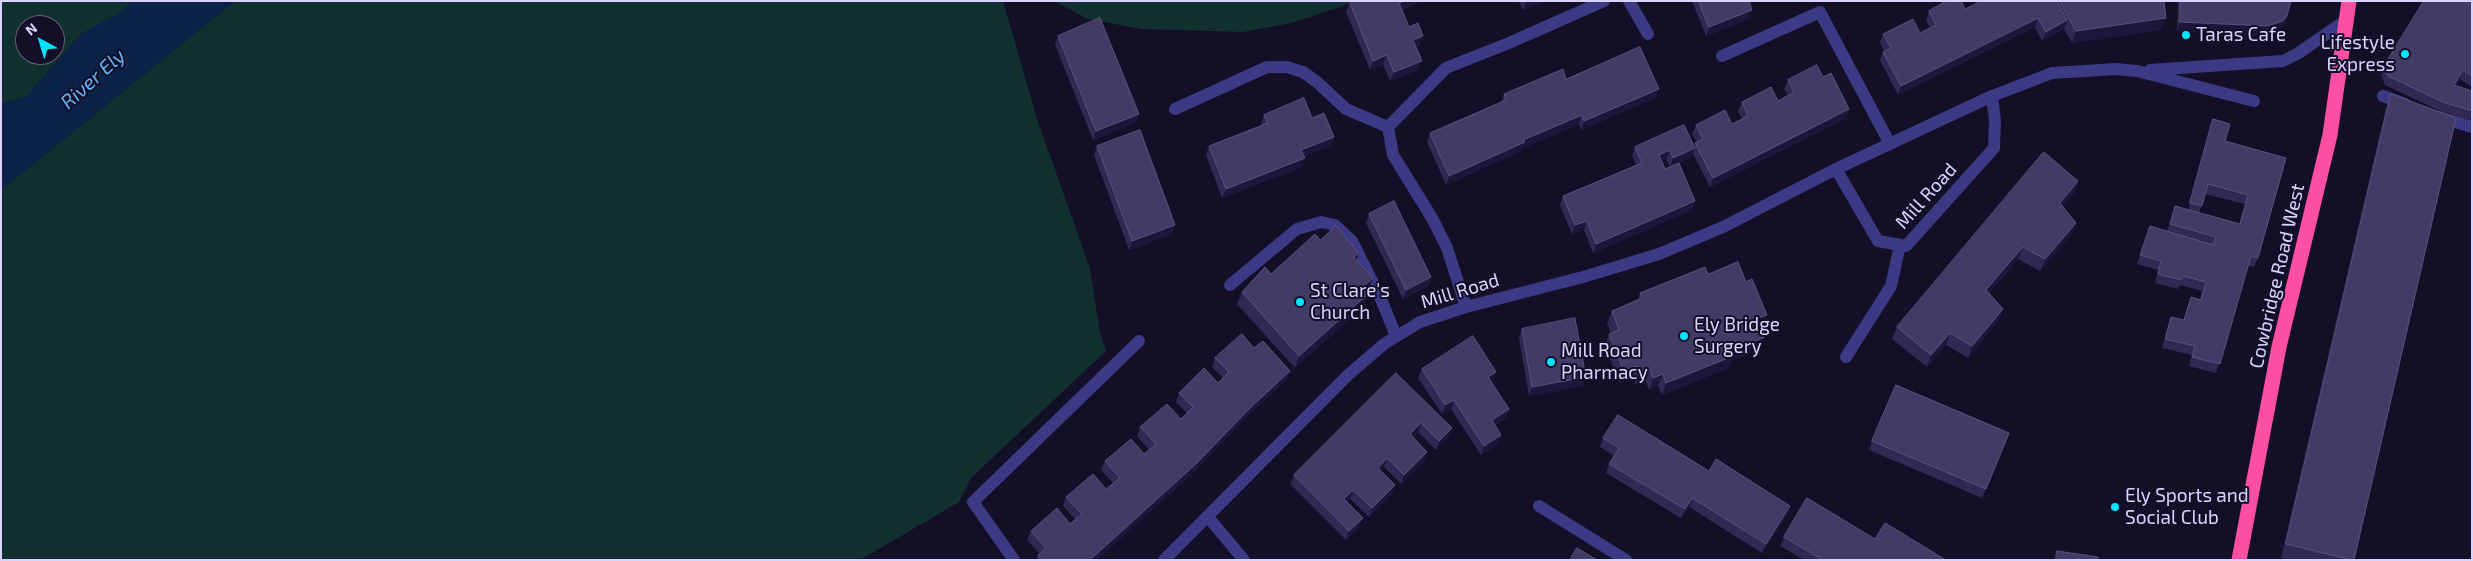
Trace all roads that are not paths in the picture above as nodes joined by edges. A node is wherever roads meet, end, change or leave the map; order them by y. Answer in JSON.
{"nodes":[{"id":1,"x":1604,"y":1,"type":"edge"},
{"id":2,"x":1629,"y":1,"type":"edge"},
{"id":3,"x":2349,"y":1,"type":"edge"},
{"id":4,"x":2348,"y":19,"type":"junction"},
{"id":5,"x":1648,"y":34,"type":"dead end"},
{"id":6,"x":1722,"y":56,"type":"dead end"},
{"id":7,"x":2137,"y":70,"type":"junction"},
{"id":8,"x":1992,"y":96,"type":"junction"},
{"id":9,"x":2383,"y":96,"type":"dead end"},
{"id":10,"x":2254,"y":101,"type":"dead end"},
{"id":11,"x":1175,"y":109,"type":"dead end"},
{"id":12,"x":1388,"y":127,"type":"junction"},
{"id":13,"x":2472,"y":127,"type":"edge"},
{"id":14,"x":1890,"y":144,"type":"junction"},
{"id":15,"x":1836,"y":169,"type":"junction"},
{"id":16,"x":1900,"y":245,"type":"junction"},
{"id":17,"x":1230,"y":285,"type":"dead end"},
{"id":18,"x":1466,"y":306,"type":"junction"},
{"id":19,"x":1396,"y":336,"type":"junction"},
{"id":20,"x":1139,"y":341,"type":"dead end"},
{"id":21,"x":1846,"y":357,"type":"dead end"},
{"id":22,"x":1539,"y":506,"type":"dead end"},
{"id":23,"x":1208,"y":517,"type":"junction"},
{"id":24,"x":1014,"y":560,"type":"edge"},
{"id":25,"x":1164,"y":560,"type":"edge"},
{"id":26,"x":1244,"y":560,"type":"edge"},
{"id":27,"x":1626,"y":560,"type":"edge"},
{"id":28,"x":2239,"y":560,"type":"edge"}],
"edges":[{"from":1,"to":12,"type":"street"},
{"from":2,"to":5,"type":"street"},
{"from":3,"to":4,"type":"highway","name":"Cowbridge Road West"},
{"from":4,"to":7,"type":"street","name":"Mill Road"},
{"from":4,"to":28,"type":"highway","name":"Cowbridge Road West"},
{"from":6,"to":14,"type":"street"},
{"from":7,"to":8,"type":"street","name":"Mill Road"},
{"from":7,"to":10,"type":"street","name":"Mill Road"},
{"from":8,"to":14,"type":"street","name":"Mill Road"},
{"from":8,"to":16,"type":"street","name":"Mill Road"},
{"from":9,"to":13,"type":"street"},
{"from":11,"to":12,"type":"street"},
{"from":12,"to":18,"type":"street"},
{"from":14,"to":15,"type":"street","name":"Mill Road"},
{"from":15,"to":16,"type":"street","name":"Mill Road"},
{"from":15,"to":18,"type":"street","name":"Mill Road"},
{"from":16,"to":21,"type":"street"},
{"from":17,"to":19,"type":"street"},
{"from":18,"to":19,"type":"street","name":"Mill Road"},
{"from":19,"to":23,"type":"street","name":"Mill Road"},
{"from":20,"to":24,"type":"street"},
{"from":22,"to":27,"type":"street"},
{"from":23,"to":25,"type":"street","name":"Mill Road"},
{"from":23,"to":26,"type":"street"}]}
